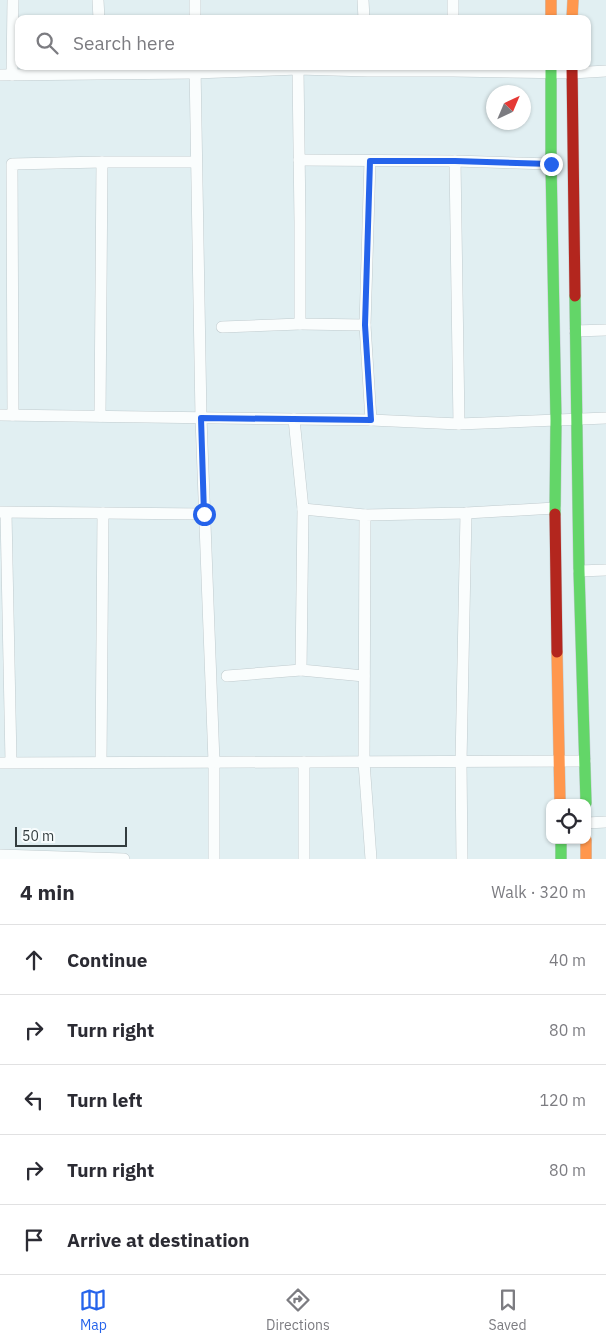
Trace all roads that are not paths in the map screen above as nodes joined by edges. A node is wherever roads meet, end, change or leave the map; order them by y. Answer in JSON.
{"nodes":[{"id":1,"x":12,"y":0,"type":"edge"},
{"id":2,"x":98,"y":0,"type":"edge"},
{"id":3,"x":195,"y":0,"type":"edge"},
{"id":4,"x":363,"y":0,"type":"edge"},
{"id":5,"x":453,"y":0,"type":"edge"},
{"id":6,"x":551,"y":0,"type":"edge"},
{"id":7,"x":573,"y":0,"type":"edge"},
{"id":8,"x":99,"y":15,"type":"edge"},
{"id":9,"x":195,"y":15,"type":"edge"},
{"id":10,"x":364,"y":15,"type":"edge"},
{"id":11,"x":453,"y":15,"type":"edge"},
{"id":12,"x":551,"y":15,"type":"edge"},
{"id":13,"x":572,"y":15,"type":"edge"},
{"id":14,"x":100,"y":70,"type":"edge"},
{"id":15,"x":195,"y":70,"type":"edge"},
{"id":16,"x":298,"y":70,"type":"edge"},
{"id":17,"x":551,"y":70,"type":"edge"},
{"id":18,"x":572,"y":70,"type":"edge"},
{"id":19,"x":589,"y":70,"type":"edge"},
{"id":20,"x":606,"y":71,"type":"edge"},
{"id":21,"x":0,"y":75,"type":"edge"},
{"id":22,"x":12,"y":75,"type":"junction"},
{"id":23,"x":299,"y":160,"type":"junction"},
{"id":24,"x":370,"y":161,"type":"junction"},
{"id":25,"x":455,"y":161,"type":"junction"},
{"id":26,"x":102,"y":162,"type":"junction"},
{"id":27,"x":196,"y":162,"type":"junction"},
{"id":28,"x":6,"y":164,"type":"edge"},
{"id":29,"x":551,"y":164,"type":"junction"},
{"id":30,"x":300,"y":324,"type":"junction"},
{"id":31,"x":0,"y":325,"type":"edge"},
{"id":32,"x":13,"y":325,"type":"junction"},
{"id":33,"x":365,"y":325,"type":"junction"},
{"id":34,"x":222,"y":327,"type":"dead end"},
{"id":35,"x":606,"y":330,"type":"edge"},
{"id":36,"x":575,"y":331,"type":"junction"},
{"id":37,"x":0,"y":415,"type":"edge"},
{"id":38,"x":13,"y":415,"type":"junction"},
{"id":39,"x":100,"y":416,"type":"junction"},
{"id":40,"x":201,"y":418,"type":"junction"},
{"id":41,"x":606,"y":418,"type":"edge"},
{"id":42,"x":294,"y":419,"type":"junction"},
{"id":43,"x":371,"y":420,"type":"junction"},
{"id":44,"x":556,"y":420,"type":"junction"},
{"id":45,"x":576,"y":420,"type":"junction"},
{"id":46,"x":459,"y":424,"type":"junction"},
{"id":47,"x":555,"y":508,"type":"junction"},
{"id":48,"x":303,"y":509,"type":"junction"},
{"id":49,"x":3,"y":512,"type":"edge"},
{"id":50,"x":103,"y":513,"type":"junction"},
{"id":51,"x":466,"y":513,"type":"junction"},
{"id":52,"x":204,"y":514,"type":"junction"},
{"id":53,"x":365,"y":516,"type":"junction"},
{"id":54,"x":606,"y":570,"type":"edge"},
{"id":55,"x":579,"y":571,"type":"junction"},
{"id":56,"x":301,"y":670,"type":"junction"},
{"id":57,"x":5,"y":673,"type":"edge"},
{"id":58,"x":227,"y":676,"type":"dead end"},
{"id":59,"x":364,"y":676,"type":"junction"},
{"id":60,"x":585,"y":761,"type":"junction"},
{"id":61,"x":5,"y":762,"type":"edge"},
{"id":62,"x":101,"y":762,"type":"junction"},
{"id":63,"x":214,"y":762,"type":"junction"},
{"id":64,"x":304,"y":762,"type":"junction"},
{"id":65,"x":364,"y":762,"type":"junction"},
{"id":66,"x":461,"y":762,"type":"junction"},
{"id":67,"x":559,"y":762,"type":"junction"},
{"id":68,"x":560,"y":799,"type":"edge"},
{"id":69,"x":586,"y":799,"type":"edge"},
{"id":70,"x":591,"y":822,"type":"edge"},
{"id":71,"x":606,"y":822,"type":"edge"},
{"id":72,"x":561,"y":844,"type":"edge"},
{"id":73,"x":586,"y":844,"type":"edge"},
{"id":74,"x":0,"y":855,"type":"edge"},
{"id":75,"x":124,"y":859,"type":"edge"},
{"id":76,"x":214,"y":859,"type":"edge"},
{"id":77,"x":304,"y":859,"type":"edge"},
{"id":78,"x":371,"y":859,"type":"edge"},
{"id":79,"x":462,"y":859,"type":"edge"},
{"id":80,"x":561,"y":859,"type":"edge"},
{"id":81,"x":586,"y":859,"type":"edge"}],
"edges":[{"from":1,"to":22,"type":"street"},
{"from":2,"to":8,"type":"street"},
{"from":3,"to":9,"type":"street"},
{"from":4,"to":10,"type":"street"},
{"from":5,"to":11,"type":"street"},
{"from":6,"to":12,"type":"street"},
{"from":7,"to":13,"type":"street"},
{"from":14,"to":15,"type":"street"},
{"from":14,"to":22,"type":"street"},
{"from":15,"to":27,"type":"street"},
{"from":16,"to":23,"type":"street"},
{"from":17,"to":29,"type":"street"},
{"from":18,"to":36,"type":"street"},
{"from":19,"to":20,"type":"street"},
{"from":21,"to":22,"type":"street"},
{"from":23,"to":24,"type":"street"},
{"from":23,"to":30,"type":"street"},
{"from":24,"to":25,"type":"street"},
{"from":24,"to":33,"type":"street"},
{"from":25,"to":29,"type":"street"},
{"from":25,"to":46,"type":"street"},
{"from":26,"to":27,"type":"street"},
{"from":26,"to":28,"type":"street"},
{"from":26,"to":39,"type":"street"},
{"from":27,"to":40,"type":"street"},
{"from":28,"to":32,"type":"street"},
{"from":29,"to":44,"type":"street"},
{"from":30,"to":33,"type":"street"},
{"from":30,"to":34,"type":"street"},
{"from":31,"to":32,"type":"street"},
{"from":32,"to":38,"type":"street"},
{"from":33,"to":43,"type":"street"},
{"from":35,"to":36,"type":"street"},
{"from":36,"to":45,"type":"street"},
{"from":37,"to":38,"type":"street"},
{"from":38,"to":39,"type":"street"},
{"from":39,"to":40,"type":"street"},
{"from":40,"to":42,"type":"street"},
{"from":40,"to":52,"type":"street"},
{"from":41,"to":45,"type":"street"},
{"from":42,"to":43,"type":"street"},
{"from":42,"to":48,"type":"street"},
{"from":43,"to":46,"type":"street"},
{"from":44,"to":45,"type":"street"},
{"from":44,"to":46,"type":"street"},
{"from":44,"to":47,"type":"street"},
{"from":45,"to":55,"type":"street"},
{"from":47,"to":51,"type":"street"},
{"from":47,"to":67,"type":"street"},
{"from":48,"to":53,"type":"street"},
{"from":48,"to":56,"type":"street"},
{"from":49,"to":50,"type":"street"},
{"from":49,"to":57,"type":"street"},
{"from":50,"to":52,"type":"street"},
{"from":50,"to":62,"type":"street"},
{"from":51,"to":53,"type":"street"},
{"from":51,"to":66,"type":"street"},
{"from":52,"to":63,"type":"street"},
{"from":53,"to":59,"type":"street"},
{"from":54,"to":55,"type":"street"},
{"from":55,"to":60,"type":"street"},
{"from":56,"to":58,"type":"street"},
{"from":56,"to":59,"type":"street"},
{"from":57,"to":61,"type":"street"},
{"from":59,"to":65,"type":"street"},
{"from":60,"to":67,"type":"street"},
{"from":60,"to":69,"type":"street"},
{"from":61,"to":62,"type":"street"},
{"from":62,"to":63,"type":"street"},
{"from":63,"to":64,"type":"street"},
{"from":63,"to":76,"type":"street"},
{"from":64,"to":65,"type":"street"},
{"from":64,"to":77,"type":"street"},
{"from":65,"to":66,"type":"street"},
{"from":65,"to":78,"type":"street"},
{"from":66,"to":67,"type":"street"},
{"from":66,"to":79,"type":"street"},
{"from":67,"to":68,"type":"street"},
{"from":70,"to":71,"type":"street"},
{"from":72,"to":80,"type":"street"},
{"from":73,"to":81,"type":"street"},
{"from":74,"to":75,"type":"street"}]}
